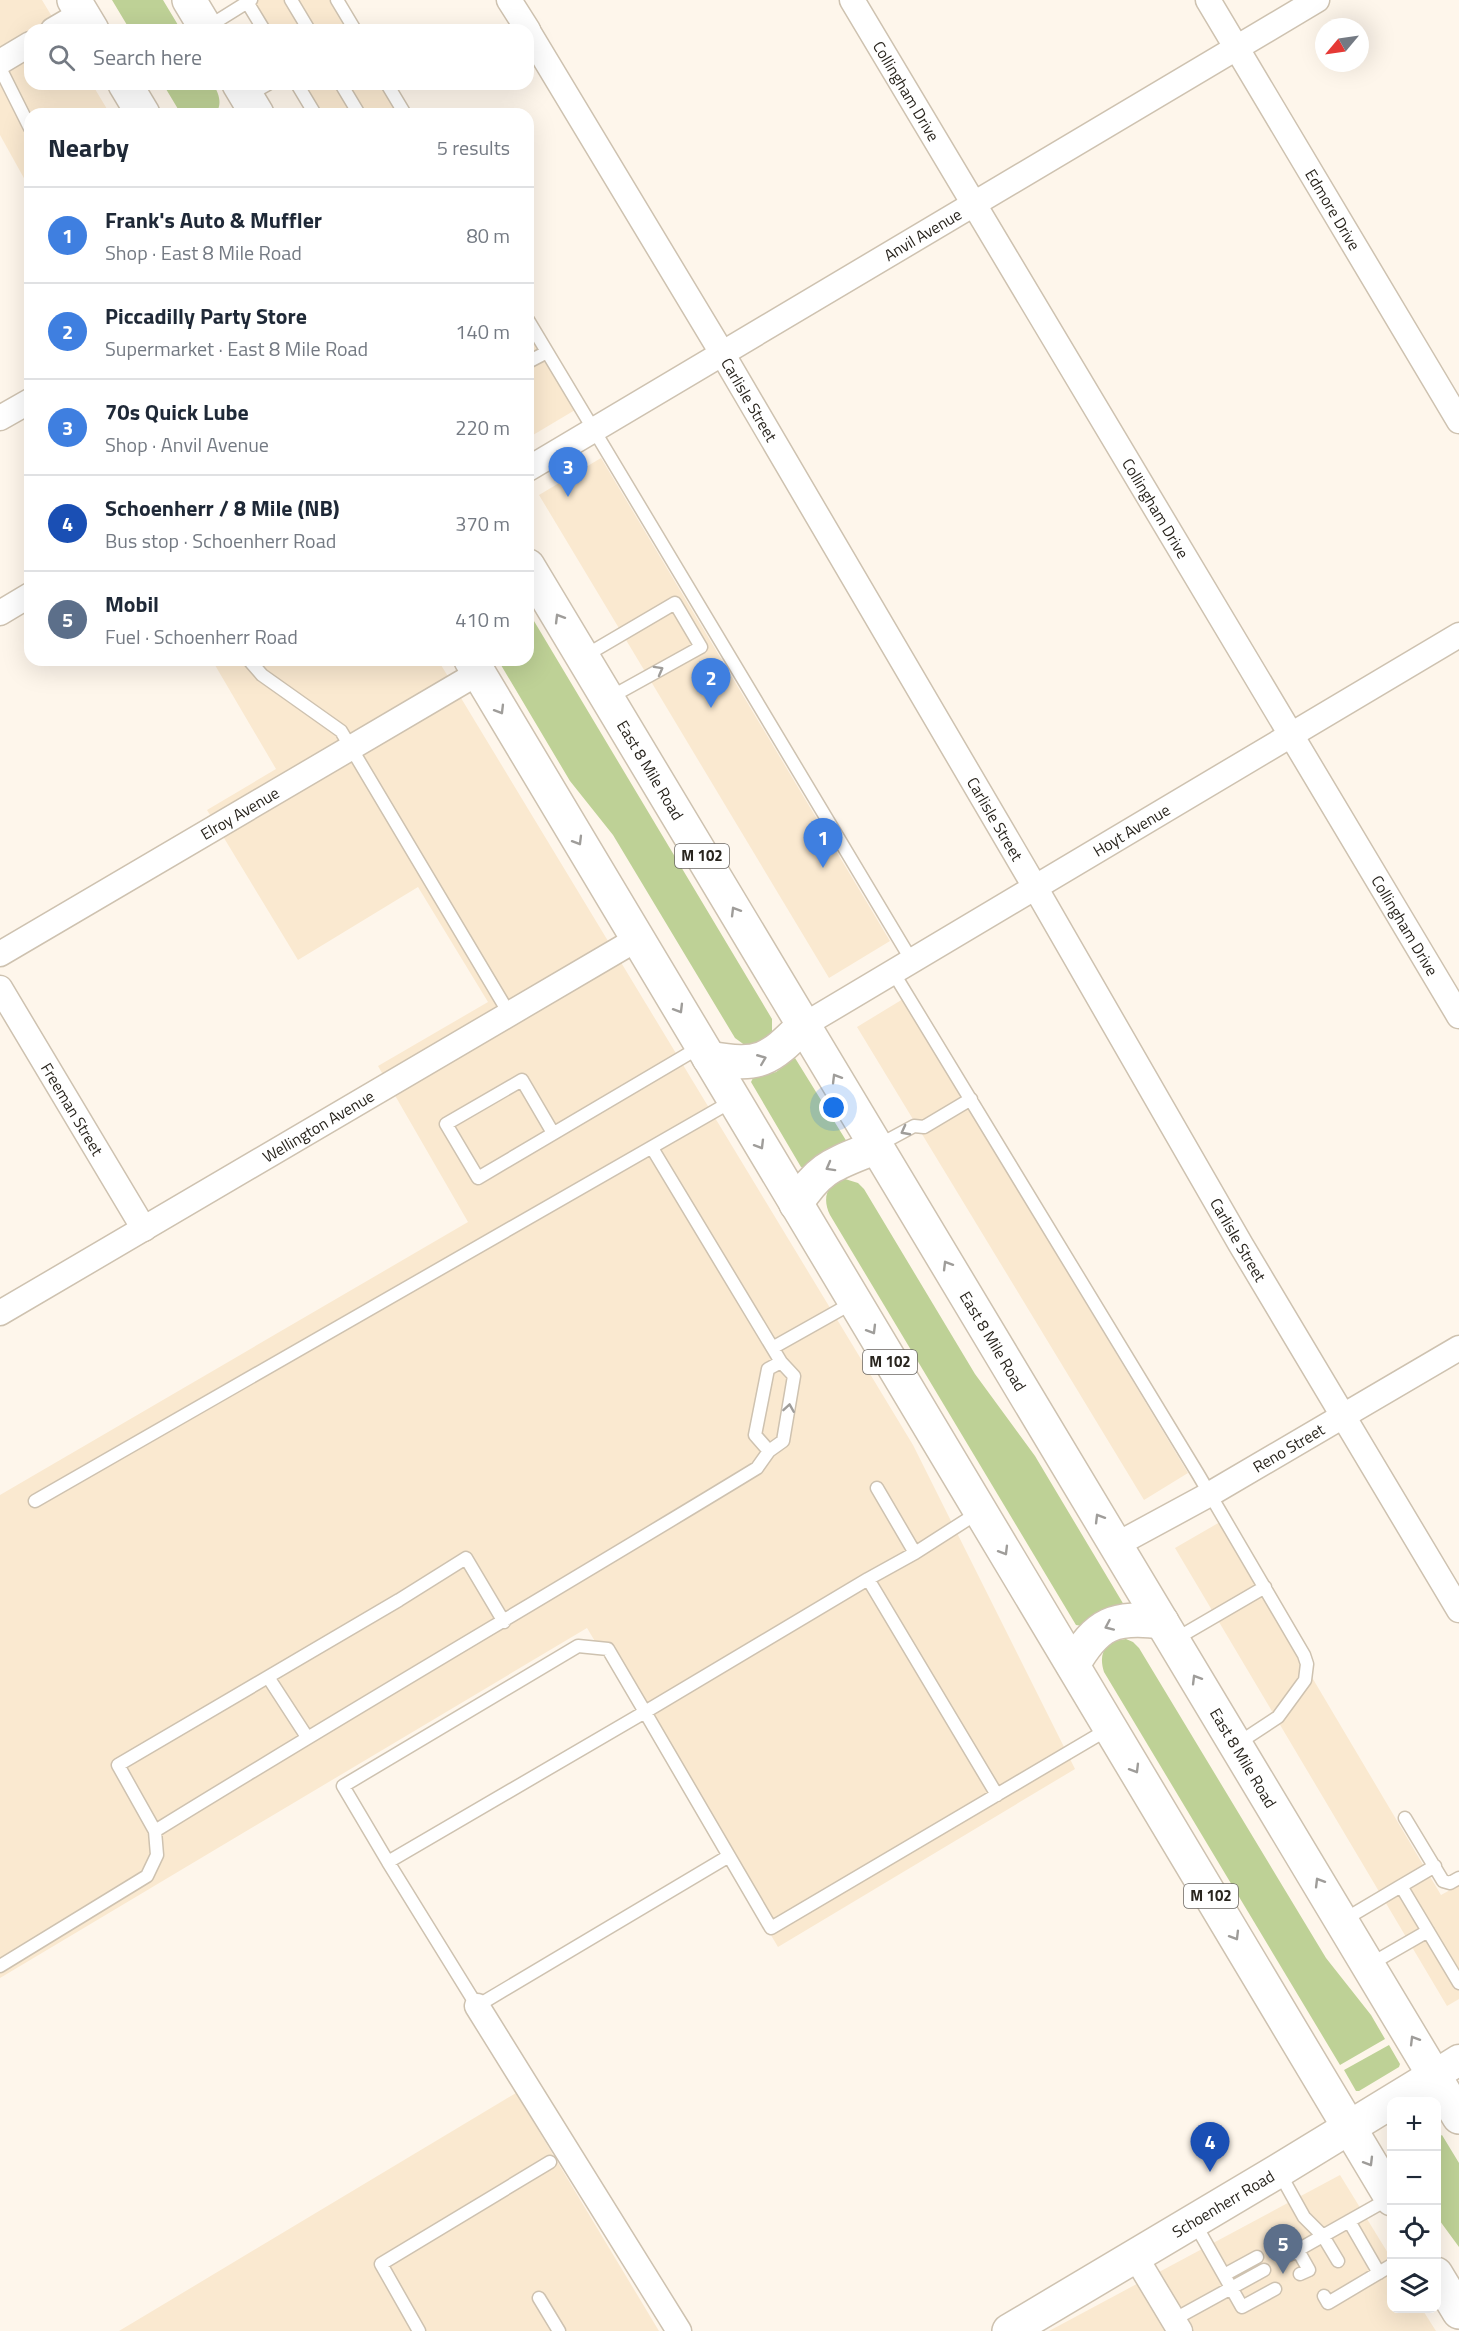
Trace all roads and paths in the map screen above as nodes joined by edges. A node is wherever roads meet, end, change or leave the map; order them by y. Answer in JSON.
{"nodes":[{"id":1,"x":189,"y":0,"type":"edge"},
{"id":2,"x":291,"y":0,"type":"edge"},
{"id":3,"x":337,"y":0,"type":"edge"},
{"id":4,"x":509,"y":0,"type":"edge"},
{"id":5,"x":852,"y":0,"type":"edge"},
{"id":6,"x":1208,"y":0,"type":"edge"},
{"id":7,"x":1317,"y":0,"type":"edge"},
{"id":8,"x":249,"y":1,"type":"edge"},
{"id":9,"x":83,"y":14,"type":"edge"},
{"id":10,"x":64,"y":24,"type":"edge"},
{"id":11,"x":203,"y":24,"type":"edge"},
{"id":12,"x":214,"y":24,"type":"edge"},
{"id":13,"x":261,"y":24,"type":"edge"},
{"id":14,"x":305,"y":24,"type":"edge"},
{"id":15,"x":351,"y":24,"type":"edge"},
{"id":16,"x":524,"y":24,"type":"edge"},
{"id":17,"x":534,"y":40,"type":"edge"},
{"id":18,"x":24,"y":48,"type":"edge"},
{"id":19,"x":1237,"y":48,"type":"junction"},
{"id":20,"x":0,"y":62,"type":"edge"},
{"id":21,"x":0,"y":68,"type":"edge"},
{"id":22,"x":129,"y":90,"type":"edge"},
{"id":23,"x":301,"y":90,"type":"edge"},
{"id":24,"x":345,"y":90,"type":"edge"},
{"id":25,"x":390,"y":90,"type":"edge"},
{"id":26,"x":139,"y":108,"type":"edge"},
{"id":27,"x":311,"y":108,"type":"edge"},
{"id":28,"x":355,"y":108,"type":"edge"},
{"id":29,"x":401,"y":108,"type":"edge"},
{"id":30,"x":24,"y":116,"type":"edge"},
{"id":31,"x":974,"y":204,"type":"junction"},
{"id":32,"x":534,"y":330,"type":"edge"},
{"id":33,"x":547,"y":351,"type":"junction"},
{"id":34,"x":722,"y":353,"type":"junction"},
{"id":35,"x":534,"y":359,"type":"edge"},
{"id":36,"x":24,"y":404,"type":"edge"},
{"id":37,"x":0,"y":418,"type":"edge"},
{"id":38,"x":1459,"y":421,"type":"edge"},
{"id":39,"x":593,"y":430,"type":"junction"},
{"id":40,"x":534,"y":464,"type":"edge"},
{"id":41,"x":534,"y":576,"type":"edge"},
{"id":42,"x":24,"y":599,"type":"edge"},
{"id":43,"x":0,"y":613,"type":"edge"},
{"id":44,"x":1459,"y":635,"type":"edge"},
{"id":45,"x":583,"y":657,"type":"junction"},
{"id":46,"x":254,"y":666,"type":"edge"},
{"id":47,"x":474,"y":667,"type":"edge"},
{"id":48,"x":608,"y":698,"type":"junction"},
{"id":49,"x":1291,"y":735,"type":"junction"},
{"id":50,"x":352,"y":748,"type":"junction"},
{"id":51,"x":1035,"y":888,"type":"junction"},
{"id":52,"x":637,"y":939,"type":"junction"},
{"id":53,"x":0,"y":954,"type":"edge"},
{"id":54,"x":903,"y":966,"type":"junction"},
{"id":55,"x":0,"y":988,"type":"edge"},
{"id":56,"x":510,"y":1015,"type":"junction"},
{"id":57,"x":1459,"y":1016,"type":"edge"},
{"id":58,"x":804,"y":1025,"type":"junction"},
{"id":59,"x":705,"y":1052,"type":"junction"},
{"id":60,"x":971,"y":1099,"type":"junction"},
{"id":61,"x":734,"y":1100,"type":"junction"},
{"id":62,"x":553,"y":1133,"type":"junction"},
{"id":63,"x":876,"y":1147,"type":"junction"},
{"id":64,"x":652,"y":1148,"type":"junction"},
{"id":65,"x":796,"y":1204,"type":"junction"},
{"id":66,"x":144,"y":1229,"type":"junction"},
{"id":67,"x":855,"y":1302,"type":"junction"},
{"id":68,"x":0,"y":1313,"type":"edge"},
{"id":69,"x":774,"y":1347,"type":"junction"},
{"id":70,"x":1459,"y":1348,"type":"edge"},
{"id":71,"x":780,"y":1362,"type":"junction"},
{"id":72,"x":1343,"y":1417,"type":"junction"},
{"id":73,"x":769,"y":1451,"type":"junction"},
{"id":74,"x":877,"y":1488,"type":"dead end"},
{"id":75,"x":1210,"y":1494,"type":"junction"},
{"id":76,"x":35,"y":1501,"type":"dead end"},
{"id":77,"x":980,"y":1512,"type":"junction"},
{"id":78,"x":1116,"y":1545,"type":"junction"},
{"id":79,"x":915,"y":1553,"type":"junction"},
{"id":80,"x":868,"y":1578,"type":"junction"},
{"id":81,"x":1265,"y":1587,"type":"junction"},
{"id":82,"x":1459,"y":1610,"type":"edge"},
{"id":83,"x":504,"y":1622,"type":"junction"},
{"id":84,"x":1168,"y":1631,"type":"junction"},
{"id":85,"x":1073,"y":1665,"type":"junction"},
{"id":86,"x":268,"y":1677,"type":"junction"},
{"id":87,"x":645,"y":1712,"type":"junction"},
{"id":88,"x":1111,"y":1728,"type":"junction"},
{"id":89,"x":308,"y":1737,"type":"junction"},
{"id":90,"x":1236,"y":1745,"type":"junction"},
{"id":91,"x":997,"y":1795,"type":"junction"},
{"id":92,"x":1405,"y":1818,"type":"dead end"},
{"id":93,"x":154,"y":1831,"type":"junction"},
{"id":94,"x":729,"y":1856,"type":"junction"},
{"id":95,"x":388,"y":1862,"type":"junction"},
{"id":96,"x":1435,"y":1866,"type":"junction"},
{"id":97,"x":1459,"y":1878,"type":"edge"},
{"id":98,"x":1401,"y":1886,"type":"junction"},
{"id":99,"x":1341,"y":1921,"type":"junction"},
{"id":100,"x":1428,"y":1931,"type":"junction"},
{"id":101,"x":1368,"y":1965,"type":"junction"},
{"id":102,"x":0,"y":1966,"type":"edge"},
{"id":103,"x":1459,"y":1983,"type":"edge"},
{"id":104,"x":477,"y":2006,"type":"junction"},
{"id":105,"x":1447,"y":2068,"type":"edge"},
{"id":106,"x":1459,"y":2117,"type":"edge"},
{"id":107,"x":1348,"y":2127,"type":"junction"},
{"id":108,"x":550,"y":2162,"type":"dead end"},
{"id":109,"x":1278,"y":2171,"type":"junction"},
{"id":110,"x":1387,"y":2191,"type":"edge"},
{"id":111,"x":1387,"y":2200,"type":"edge"},
{"id":112,"x":1193,"y":2221,"type":"junction"},
{"id":113,"x":1348,"y":2221,"type":"junction"},
{"id":114,"x":1323,"y":2236,"type":"junction"},
{"id":115,"x":1282,"y":2243,"type":"dead end"},
{"id":116,"x":1294,"y":2253,"type":"junction"},
{"id":117,"x":1135,"y":2256,"type":"junction"},
{"id":118,"x":1257,"y":2257,"type":"dead end"},
{"id":119,"x":1338,"y":2261,"type":"dead end"},
{"id":120,"x":1387,"y":2268,"type":"edge"},
{"id":121,"x":1264,"y":2270,"type":"dead end"},
{"id":122,"x":1307,"y":2273,"type":"dead end"},
{"id":123,"x":1378,"y":2273,"type":"junction"},
{"id":124,"x":1224,"y":2275,"type":"junction"},
{"id":125,"x":1441,"y":2281,"type":"edge"},
{"id":126,"x":1231,"y":2287,"type":"junction"},
{"id":127,"x":1275,"y":2289,"type":"dead end"},
{"id":128,"x":1324,"y":2296,"type":"dead end"},
{"id":129,"x":539,"y":2298,"type":"dead end"},
{"id":130,"x":1459,"y":2312,"type":"edge"},
{"id":131,"x":1176,"y":2325,"type":"edge"},
{"id":132,"x":1019,"y":2328,"type":"edge"},
{"id":133,"x":419,"y":2331,"type":"edge"},
{"id":134,"x":559,"y":2331,"type":"edge"},
{"id":135,"x":679,"y":2331,"type":"edge"}],
"edges":[{"from":1,"to":11,"type":"main road"},
{"from":2,"to":14,"type":"lane"},
{"from":3,"to":15,"type":"lane"},
{"from":4,"to":16,"type":"street","name":"Carlisle Street"},
{"from":5,"to":31,"type":"street","name":"Collingham Drive"},
{"from":6,"to":19,"type":"street","name":"Edmore Drive"},
{"from":7,"to":19,"type":"street","name":"Anvil Avenue"},
{"from":8,"to":12,"type":"lane"},
{"from":8,"to":13,"type":"lane"},
{"from":9,"to":10,"type":"street"},
{"from":17,"to":34,"type":"street","name":"Carlisle Street"},
{"from":18,"to":20,"type":"street"},
{"from":19,"to":31,"type":"street","name":"Anvil Avenue"},
{"from":19,"to":38,"type":"street","name":"Edmore Drive"},
{"from":21,"to":30,"type":"lane"},
{"from":22,"to":26,"type":"main road"},
{"from":23,"to":27,"type":"lane"},
{"from":24,"to":28,"type":"lane"},
{"from":25,"to":29,"type":"lane"},
{"from":31,"to":34,"type":"street","name":"Anvil Avenue"},
{"from":31,"to":49,"type":"street","name":"Collingham Drive"},
{"from":32,"to":33,"type":"lane"},
{"from":33,"to":35,"type":"lane"},
{"from":33,"to":39,"type":"lane"},
{"from":34,"to":39,"type":"street","name":"Anvil Avenue"},
{"from":34,"to":51,"type":"street","name":"Carlisle Street"},
{"from":36,"to":37,"type":"street"},
{"from":39,"to":40,"type":"street","name":"Anvil Avenue"},
{"from":39,"to":54,"type":"lane"},
{"from":45,"to":41,"type":"main road","name":"East 8 Mile Road","number":"M 102","one_way":true},
{"from":42,"to":43,"type":"street"},
{"from":44,"to":49,"type":"street","name":"Hoyt Avenue"},
{"from":45,"to":48,"type":"main road","name":"East 8 Mile Road","number":"M 102"},
{"from":48,"to":45,"type":"lane","one_way":true},
{"from":46,"to":50,"type":"lane"},
{"from":47,"to":50,"type":"street","name":"Elroy Avenue"},
{"from":47,"to":52,"type":"main road","number":"M 102","one_way":true},
{"from":58,"to":48,"type":"main road","name":"East 8 Mile Road","number":"M 102","one_way":true},
{"from":49,"to":51,"type":"street","name":"Hoyt Avenue"},
{"from":49,"to":57,"type":"street","name":"Collingham Drive"},
{"from":50,"to":53,"type":"street","name":"Elroy Avenue"},
{"from":50,"to":56,"type":"lane"},
{"from":51,"to":54,"type":"street","name":"Hoyt Avenue"},
{"from":51,"to":72,"type":"street","name":"Carlisle Street"},
{"from":52,"to":56,"type":"street","name":"Wellington Avenue"},
{"from":52,"to":59,"type":"main road","number":"M 102","one_way":true},
{"from":54,"to":58,"type":"street","name":"Hoyt Avenue"},
{"from":54,"to":60,"type":"lane"},
{"from":55,"to":66,"type":"street","name":"Freeman Street"},
{"from":56,"to":66,"type":"street","name":"Wellington Avenue"},
{"from":59,"to":58,"type":"main road","one_way":true},
{"from":63,"to":58,"type":"main road","name":"East 8 Mile Road","number":"M 102","one_way":true},
{"from":59,"to":61,"type":"main road","number":"M 102"},
{"from":59,"to":62,"type":"lane"},
{"from":60,"to":63,"type":"lane","one_way":true},
{"from":60,"to":75,"type":"lane"},
{"from":61,"to":64,"type":"lane"},
{"from":61,"to":65,"type":"main road","number":"M 102","one_way":true},
{"from":62,"to":62,"type":"lane"},
{"from":63,"to":65,"type":"main road","one_way":true},
{"from":78,"to":63,"type":"main road","name":"East 8 Mile Road","number":"M 102","one_way":true},
{"from":64,"to":69,"type":"lane"},
{"from":64,"to":76,"type":"lane"},
{"from":65,"to":67,"type":"main road","number":"M 102"},
{"from":66,"to":68,"type":"street","name":"Wellington Avenue"},
{"from":67,"to":69,"type":"lane"},
{"from":67,"to":77,"type":"main road","number":"M 102","one_way":true},
{"from":69,"to":71,"type":"lane"},
{"from":70,"to":72,"type":"street","name":"Reno Street"},
{"from":71,"to":73,"type":"lane"},
{"from":73,"to":71,"type":"lane","one_way":true},
{"from":72,"to":75,"type":"street","name":"Reno Street"},
{"from":72,"to":82,"type":"street","name":"Carlisle Street"},
{"from":73,"to":83,"type":"lane"},
{"from":74,"to":79,"type":"lane"},
{"from":75,"to":78,"type":"street","name":"Reno Street"},
{"from":75,"to":81,"type":"lane"},
{"from":77,"to":79,"type":"lane"},
{"from":77,"to":85,"type":"main road","number":"M 102","one_way":true},
{"from":78,"to":84,"type":"main road","name":"East 8 Mile Road","number":"M 102"},
{"from":79,"to":80,"type":"lane"},
{"from":80,"to":87,"type":"lane"},
{"from":80,"to":91,"type":"lane"},
{"from":81,"to":84,"type":"lane"},
{"from":81,"to":90,"type":"lane"},
{"from":83,"to":86,"type":"lane"},
{"from":83,"to":89,"type":"lane"},
{"from":84,"to":85,"type":"main road","one_way":true},
{"from":90,"to":84,"type":"main road","name":"East 8 Mile Road","number":"M 102","one_way":true},
{"from":85,"to":88,"type":"main road","number":"M 102"},
{"from":86,"to":89,"type":"lane"},
{"from":86,"to":93,"type":"lane"},
{"from":87,"to":94,"type":"lane"},
{"from":87,"to":95,"type":"lane"},
{"from":87,"to":95,"type":"lane"},
{"from":88,"to":91,"type":"lane"},
{"from":88,"to":107,"type":"main road","number":"M 102","one_way":true},
{"from":89,"to":93,"type":"lane"},
{"from":99,"to":90,"type":"main road","name":"East 8 Mile Road","number":"M 102","one_way":true},
{"from":91,"to":94,"type":"lane"},
{"from":92,"to":96,"type":"lane"},
{"from":93,"to":102,"type":"lane"},
{"from":94,"to":104,"type":"lane"},
{"from":95,"to":104,"type":"lane"},
{"from":96,"to":97,"type":"lane"},
{"from":96,"to":98,"type":"lane"},
{"from":98,"to":99,"type":"lane"},
{"from":98,"to":100,"type":"lane"},
{"from":99,"to":101,"type":"main road","name":"East 8 Mile Road","number":"M 102"},
{"from":100,"to":101,"type":"lane"},
{"from":100,"to":103,"type":"lane"},
{"from":105,"to":101,"type":"main road","name":"East 8 Mile Road","number":"M 102","one_way":true},
{"from":104,"to":135,"type":"street"},
{"from":105,"to":106,"type":"main road","name":"East 8 Mile Road","number":"M 102"},
{"from":105,"to":107,"type":"main road","name":"Schoenherr Road"},
{"from":107,"to":109,"type":"main road","name":"Schoenherr Road"},
{"from":107,"to":110,"type":"main road","number":"M 102","one_way":true},
{"from":108,"to":133,"type":"lane"},
{"from":109,"to":112,"type":"main road","name":"Schoenherr Road"},
{"from":109,"to":114,"type":"lane"},
{"from":111,"to":113,"type":"lane"},
{"from":112,"to":117,"type":"main road","name":"Schoenherr Road"},
{"from":112,"to":124,"type":"lane"},
{"from":113,"to":114,"type":"lane"},
{"from":113,"to":123,"type":"lane"},
{"from":114,"to":116,"type":"lane"},
{"from":114,"to":119,"type":"lane"},
{"from":115,"to":116,"type":"lane"},
{"from":116,"to":122,"type":"lane"},
{"from":117,"to":131,"type":"street"},
{"from":117,"to":132,"type":"main road","name":"Schoenherr Road"},
{"from":118,"to":124,"type":"lane"},
{"from":120,"to":123,"type":"lane"},
{"from":121,"to":126,"type":"lane"},
{"from":123,"to":128,"type":"lane"},
{"from":124,"to":126,"type":"lane"},
{"from":125,"to":130,"type":"main road"},
{"from":126,"to":127,"type":"lane"},
{"from":126,"to":131,"type":"lane"},
{"from":129,"to":134,"type":"lane"}]}
